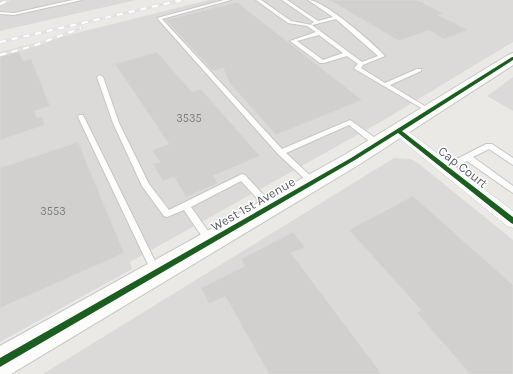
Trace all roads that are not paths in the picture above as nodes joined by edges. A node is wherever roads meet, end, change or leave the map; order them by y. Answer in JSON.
{"nodes":[{"id":1,"x":80,"y":0,"type":"edge"},
{"id":2,"x":229,"y":0,"type":"edge"},
{"id":3,"x":258,"y":0,"type":"edge"},
{"id":4,"x":284,"y":0,"type":"edge"},
{"id":5,"x":310,"y":0,"type":"edge"},
{"id":6,"x":0,"y":13,"type":"edge"},
{"id":7,"x":337,"y":18,"type":"junction"},
{"id":8,"x":318,"y":23,"type":"junction"},
{"id":9,"x":309,"y":26,"type":"junction"},
{"id":10,"x":319,"y":33,"type":"junction"},
{"id":11,"x":347,"y":54,"type":"junction"},
{"id":12,"x":513,"y":58,"type":"edge"},
{"id":13,"x":361,"y":64,"type":"junction"},
{"id":14,"x":419,"y":70,"type":"dead end"},
{"id":15,"x":100,"y":77,"type":"dead end"},
{"id":16,"x":385,"y":85,"type":"junction"},
{"id":17,"x":430,"y":111,"type":"junction"},
{"id":18,"x":81,"y":117,"type":"dead end"},
{"id":19,"x":399,"y":131,"type":"junction"},
{"id":20,"x":378,"y":144,"type":"junction"},
{"id":21,"x":281,"y":152,"type":"junction"},
{"id":22,"x":468,"y":157,"type":"junction"},
{"id":23,"x":513,"y":162,"type":"edge"},
{"id":24,"x":446,"y":168,"type":"junction"},
{"id":25,"x":313,"y":182,"type":"junction"},
{"id":26,"x":513,"y":190,"type":"edge"},
{"id":27,"x":186,"y":206,"type":"junction"},
{"id":28,"x":270,"y":207,"type":"junction"},
{"id":29,"x":513,"y":220,"type":"edge"},
{"id":30,"x":211,"y":241,"type":"junction"},
{"id":31,"x":156,"y":273,"type":"junction"},
{"id":32,"x":0,"y":363,"type":"edge"}],
"edges":[{"from":1,"to":6,"type":"lane"},
{"from":2,"to":21,"type":"lane"},
{"from":3,"to":9,"type":"lane"},
{"from":4,"to":8,"type":"lane"},
{"from":5,"to":7,"type":"lane"},
{"from":7,"to":8,"type":"lane"},
{"from":7,"to":13,"type":"lane"},
{"from":8,"to":9,"type":"lane"},
{"from":9,"to":10,"type":"lane"},
{"from":10,"to":11,"type":"lane"},
{"from":10,"to":11,"type":"lane"},
{"from":11,"to":13,"type":"lane"},
{"from":12,"to":17,"type":"street","name":"West 1st Avenue"},
{"from":13,"to":16,"type":"lane"},
{"from":14,"to":16,"type":"lane"},
{"from":15,"to":27,"type":"lane"},
{"from":16,"to":17,"type":"lane"},
{"from":17,"to":19,"type":"street","name":"West 1st Avenue"},
{"from":18,"to":31,"type":"lane"},
{"from":19,"to":20,"type":"street","name":"West 1st Avenue"},
{"from":19,"to":24,"type":"street","name":"Cap Court"},
{"from":20,"to":21,"type":"lane"},
{"from":20,"to":25,"type":"street","name":"West 1st Avenue"},
{"from":21,"to":25,"type":"lane"},
{"from":22,"to":23,"type":"lane"},
{"from":22,"to":24,"type":"lane"},
{"from":22,"to":26,"type":"lane"},
{"from":24,"to":29,"type":"street","name":"Cap Court"},
{"from":25,"to":28,"type":"street","name":"West 1st Avenue"},
{"from":27,"to":28,"type":"lane"},
{"from":27,"to":30,"type":"lane"},
{"from":28,"to":30,"type":"street","name":"West 1st Avenue"},
{"from":30,"to":31,"type":"street","name":"West 1st Avenue"},
{"from":31,"to":32,"type":"street","name":"West 1st Avenue"}]}
